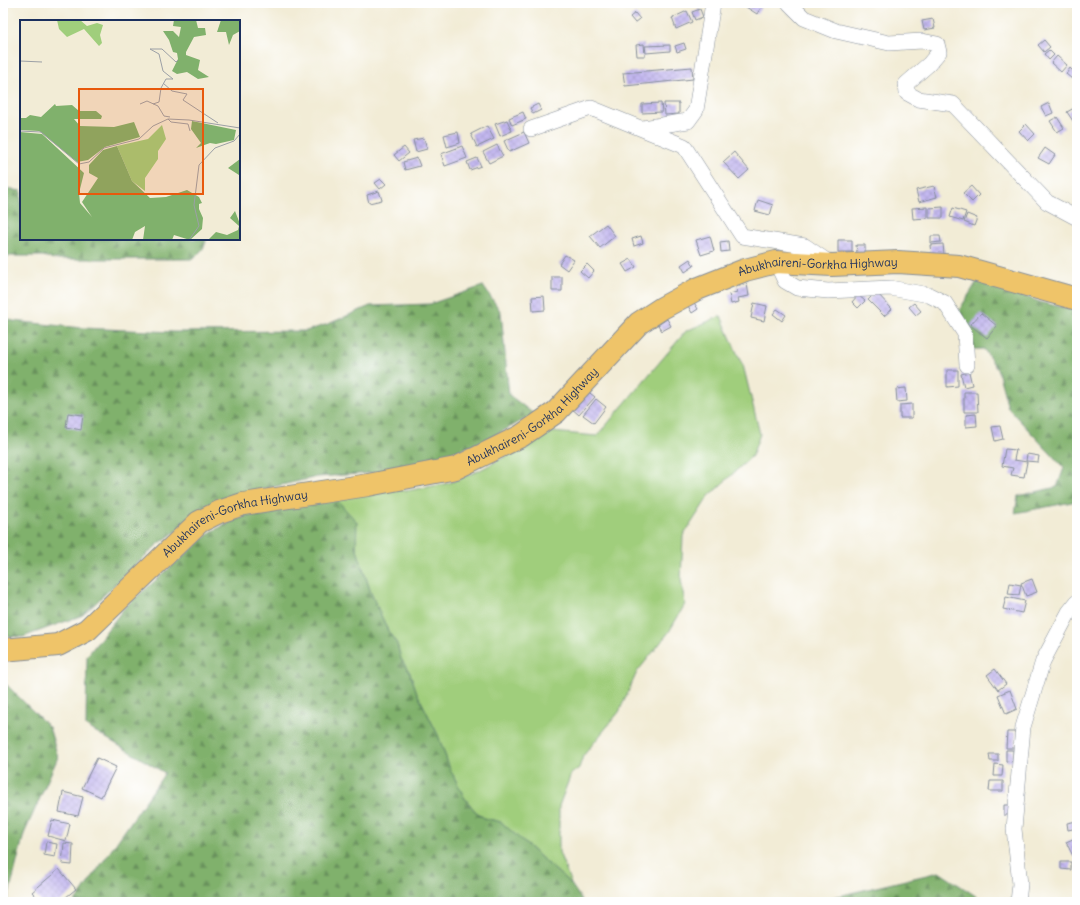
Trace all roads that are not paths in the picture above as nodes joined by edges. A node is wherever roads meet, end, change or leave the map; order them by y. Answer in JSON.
{"nodes":[{"id":1,"x":713,"y":3,"type":"edge"},
{"id":2,"x":789,"y":3,"type":"edge"},
{"id":3,"x":642,"y":128,"type":"junction"},
{"id":4,"x":531,"y":129,"type":"dead end"},
{"id":5,"x":1077,"y":218,"type":"edge"},
{"id":6,"x":776,"y":262,"type":"junction"},
{"id":7,"x":832,"y":264,"type":"junction"},
{"id":8,"x":1077,"y":299,"type":"edge"},
{"id":9,"x":967,"y":365,"type":"dead end"},
{"id":10,"x":1077,"y":602,"type":"edge"},
{"id":11,"x":3,"y":650,"type":"edge"},
{"id":12,"x":1018,"y":902,"type":"edge"}],
"edges":[{"from":1,"to":3,"type":"street"},
{"from":2,"to":5,"type":"street"},
{"from":3,"to":4,"type":"street"},
{"from":3,"to":7,"type":"street"},
{"from":6,"to":7,"type":"main road","name":"Abukhaireni-Gorkha Highway"},
{"from":6,"to":9,"type":"street"},
{"from":6,"to":11,"type":"main road","name":"Abukhaireni-Gorkha Highway"},
{"from":7,"to":8,"type":"main road","name":"Abukhaireni-Gorkha Highway"},
{"from":10,"to":12,"type":"street"}]}
